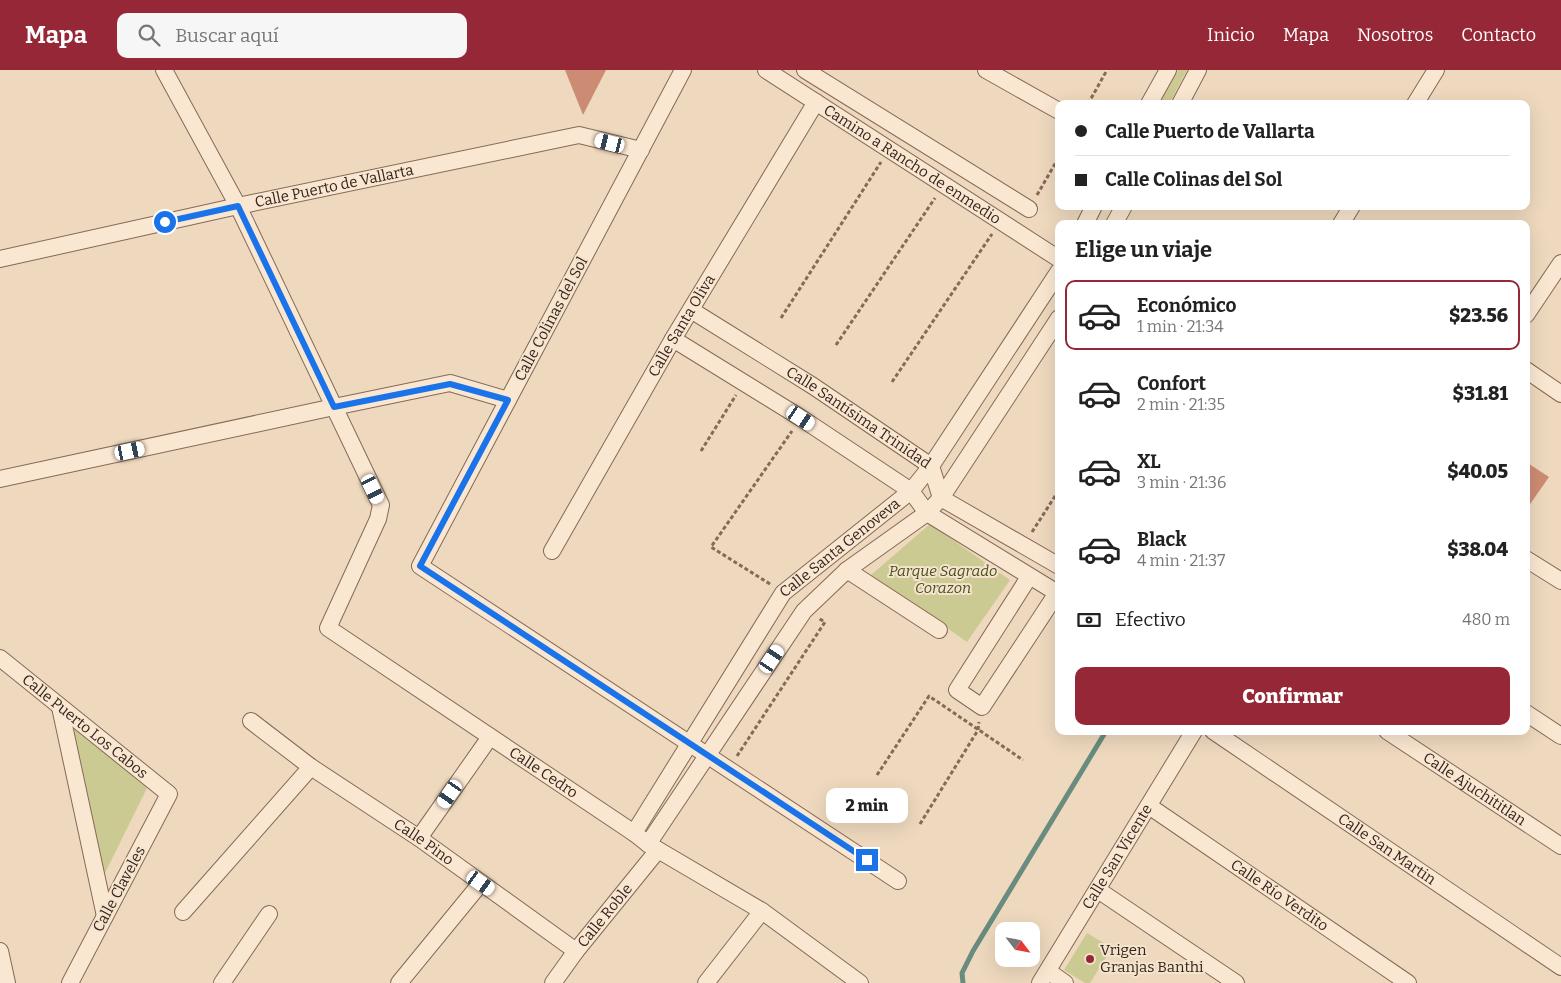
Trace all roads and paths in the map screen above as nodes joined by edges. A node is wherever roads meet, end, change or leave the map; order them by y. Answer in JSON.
{"nodes":[{"id":1,"x":164,"y":70,"type":"edge"},
{"id":2,"x":683,"y":70,"type":"edge"},
{"id":3,"x":766,"y":70,"type":"edge"},
{"id":4,"x":805,"y":70,"type":"edge"},
{"id":5,"x":986,"y":70,"type":"edge"},
{"id":6,"x":1107,"y":70,"type":"edge"},
{"id":7,"x":1168,"y":70,"type":"edge"},
{"id":8,"x":1198,"y":70,"type":"edge"},
{"id":9,"x":1436,"y":70,"type":"edge"},
{"id":10,"x":1090,"y":100,"type":"edge"},
{"id":11,"x":1151,"y":100,"type":"edge"},
{"id":12,"x":1182,"y":100,"type":"edge"},
{"id":13,"x":1417,"y":100,"type":"edge"},
{"id":14,"x":816,"y":102,"type":"junction"},
{"id":15,"x":1055,"y":109,"type":"edge"},
{"id":16,"x":889,"y":149,"type":"junction"},
{"id":17,"x":641,"y":150,"type":"junction"},
{"id":18,"x":1055,"y":164,"type":"edge"},
{"id":19,"x":944,"y":184,"type":"junction"},
{"id":20,"x":238,"y":206,"type":"junction"},
{"id":21,"x":1029,"y":209,"type":"joint"},
{"id":22,"x":1000,"y":221,"type":"junction"},
{"id":23,"x":1055,"y":255,"type":"edge"},
{"id":24,"x":0,"y":259,"type":"edge"},
{"id":25,"x":1561,"y":262,"type":"edge"},
{"id":26,"x":1055,"y":277,"type":"edge"},
{"id":27,"x":1530,"y":309,"type":"edge"},
{"id":28,"x":691,"y":310,"type":"junction"},
{"id":29,"x":781,"y":318,"type":"dead end"},
{"id":30,"x":1055,"y":324,"type":"edge"},
{"id":31,"x":673,"y":339,"type":"junction"},
{"id":32,"x":836,"y":345,"type":"dead end"},
{"id":33,"x":1530,"y":373,"type":"edge"},
{"id":34,"x":744,"y":382,"type":"junction"},
{"id":35,"x":892,"y":382,"type":"dead end"},
{"id":36,"x":1561,"y":394,"type":"edge"},
{"id":37,"x":508,"y":400,"type":"junction"},
{"id":38,"x":334,"y":407,"type":"junction"},
{"id":39,"x":801,"y":418,"type":"junction"},
{"id":40,"x":701,"y":451,"type":"dead end"},
{"id":41,"x":931,"y":466,"type":"junction"},
{"id":42,"x":0,"y":479,"type":"edge"},
{"id":43,"x":911,"y":491,"type":"junction"},
{"id":44,"x":1055,"y":496,"type":"edge"},
{"id":45,"x":941,"y":498,"type":"junction"},
{"id":46,"x":926,"y":513,"type":"junction"},
{"id":47,"x":1024,"y":545,"type":"junction"},
{"id":48,"x":552,"y":551,"type":"dead end"},
{"id":49,"x":1530,"y":562,"type":"edge"},
{"id":50,"x":1055,"y":564,"type":"edge"},
{"id":51,"x":847,"y":570,"type":"junction"},
{"id":52,"x":1029,"y":577,"type":"junction"},
{"id":53,"x":1561,"y":581,"type":"edge"},
{"id":54,"x":1055,"y":592,"type":"edge"},
{"id":55,"x":783,"y":593,"type":"junction"},
{"id":56,"x":1055,"y":598,"type":"edge"},
{"id":57,"x":825,"y":622,"type":"dead end"},
{"id":58,"x":939,"y":630,"type":"dead end"},
{"id":59,"x":0,"y":658,"type":"edge"},
{"id":60,"x":60,"y":707,"type":"junction"},
{"id":61,"x":982,"y":707,"type":"junction"},
{"id":62,"x":1530,"y":716,"type":"edge"},
{"id":63,"x":251,"y":721,"type":"dead end"},
{"id":64,"x":978,"y":730,"type":"junction"},
{"id":65,"x":1192,"y":735,"type":"edge"},
{"id":66,"x":1219,"y":735,"type":"edge"},
{"id":67,"x":1393,"y":735,"type":"edge"},
{"id":68,"x":1561,"y":736,"type":"edge"},
{"id":69,"x":490,"y":737,"type":"junction"},
{"id":70,"x":688,"y":744,"type":"junction"},
{"id":71,"x":707,"y":755,"type":"junction"},
{"id":72,"x":1024,"y":760,"type":"dead end"},
{"id":73,"x":311,"y":767,"type":"junction"},
{"id":74,"x":728,"y":769,"type":"junction"},
{"id":75,"x":877,"y":775,"type":"dead end"},
{"id":76,"x":169,"y":794,"type":"joint"},
{"id":77,"x":1149,"y":806,"type":"junction"},
{"id":78,"x":920,"y":824,"type":"dead end"},
{"id":79,"x":634,"y":834,"type":"junction"},
{"id":80,"x":419,"y":838,"type":"junction"},
{"id":81,"x":1561,"y":846,"type":"edge"},
{"id":82,"x":653,"y":847,"type":"junction"},
{"id":83,"x":898,"y":881,"type":"dead end"},
{"id":84,"x":481,"y":883,"type":"junction"},
{"id":85,"x":1098,"y":890,"type":"junction"},
{"id":86,"x":762,"y":911,"type":"junction"},
{"id":87,"x":183,"y":912,"type":"dead end"},
{"id":88,"x":269,"y":914,"type":"dead end"},
{"id":89,"x":105,"y":916,"type":"junction"},
{"id":90,"x":576,"y":951,"type":"junction"},
{"id":91,"x":0,"y":952,"type":"edge"},
{"id":92,"x":1561,"y":967,"type":"edge"},
{"id":93,"x":1044,"y":977,"type":"edge"},
{"id":94,"x":842,"y":978,"type":"edge"},
{"id":95,"x":6,"y":983,"type":"edge"},
{"id":96,"x":70,"y":983,"type":"edge"},
{"id":97,"x":222,"y":983,"type":"edge"},
{"id":98,"x":399,"y":983,"type":"edge"},
{"id":99,"x":553,"y":983,"type":"edge"},
{"id":100,"x":706,"y":983,"type":"edge"},
{"id":101,"x":860,"y":983,"type":"edge"},
{"id":102,"x":1065,"y":983,"type":"edge"},
{"id":103,"x":1236,"y":983,"type":"edge"},
{"id":104,"x":1408,"y":983,"type":"edge"}],
"edges":[{"from":1,"to":20,"type":"street"},
{"from":2,"to":17,"type":"street","name":"Calle Colinas del Sol"},
{"from":3,"to":14,"type":"street","name":"Camino a Rancho de enmedio"},
{"from":4,"to":21,"type":"street"},
{"from":5,"to":15,"type":"street"},
{"from":6,"to":10,"type":"path"},
{"from":7,"to":11,"type":"street"},
{"from":8,"to":12,"type":"street"},
{"from":9,"to":13,"type":"street"},
{"from":14,"to":16,"type":"street","name":"Camino a Rancho de enmedio"},
{"from":14,"to":28,"type":"street","name":"Calle Santa Oliva"},
{"from":16,"to":19,"type":"street","name":"Camino a Rancho de enmedio"},
{"from":16,"to":29,"type":"path"},
{"from":17,"to":20,"type":"street","name":"Calle Puerto de Vallarta"},
{"from":17,"to":37,"type":"street","name":"Calle Colinas del Sol"},
{"from":18,"to":21,"type":"path"},
{"from":19,"to":22,"type":"street","name":"Camino a Rancho de enmedio"},
{"from":19,"to":32,"type":"path"},
{"from":20,"to":24,"type":"street","name":"Calle Puerto de Vallarta"},
{"from":20,"to":38,"type":"street"},
{"from":22,"to":23,"type":"street","name":"Camino a Rancho de enmedio"},
{"from":22,"to":35,"type":"path"},
{"from":25,"to":27,"type":"street"},
{"from":26,"to":41,"type":"street","name":"Calle Santa Genoveva"},
{"from":28,"to":31,"type":"street","name":"Calle Santa Oliva"},
{"from":28,"to":41,"type":"street","name":"Calle Santísima Trinidad"},
{"from":30,"to":45,"type":"street","name":"Calle Santa Genoveva"},
{"from":31,"to":34,"type":"street","name":"Calle Santísima Trinidad"},
{"from":31,"to":48,"type":"street","name":"Calle Santa Oliva"},
{"from":33,"to":36,"type":"street"},
{"from":34,"to":39,"type":"street","name":"Calle Santísima Trinidad"},
{"from":34,"to":40,"type":"path"},
{"from":37,"to":38,"type":"street"},
{"from":37,"to":70,"type":"street","name":"Calle Colinas del Sol"},
{"from":38,"to":42,"type":"street"},
{"from":38,"to":69,"type":"street","name":"Calle Cedro"},
{"from":39,"to":43,"type":"street","name":"Calle Santísima Trinidad"},
{"from":39,"to":55,"type":"path"},
{"from":41,"to":43,"type":"street","name":"Calle Santa Genoveva"},
{"from":41,"to":45,"type":"street","name":"Calle Santísima Trinidad"},
{"from":43,"to":46,"type":"street","name":"Calle Santísima Trinidad"},
{"from":43,"to":55,"type":"street","name":"Calle Santa Genoveva"},
{"from":44,"to":47,"type":"path"},
{"from":45,"to":46,"type":"street","name":"Calle Santa Genoveva"},
{"from":45,"to":47,"type":"street"},
{"from":46,"to":51,"type":"street","name":"Calle Santa Genoveva"},
{"from":46,"to":52,"type":"street","name":"Calle Santísima Trinidad"},
{"from":47,"to":50,"type":"street"},
{"from":49,"to":53,"type":"street"},
{"from":51,"to":58,"type":"street"},
{"from":51,"to":71,"type":"street","name":"Calle Santa Genoveva"},
{"from":52,"to":54,"type":"street","name":"Calle Santísima Trinidad"},
{"from":52,"to":61,"type":"street"},
{"from":55,"to":70,"type":"street","name":"Calle Santa Genoveva"},
{"from":56,"to":61,"type":"street"},
{"from":57,"to":74,"type":"path"},
{"from":59,"to":60,"type":"street","name":"Calle Puerto Los Cabos"},
{"from":60,"to":76,"type":"street","name":"Calle Puerto Los Cabos"},
{"from":60,"to":89,"type":"street"},
{"from":61,"to":64,"type":"path"},
{"from":62,"to":68,"type":"street"},
{"from":63,"to":73,"type":"street","name":"Calle Pino"},
{"from":64,"to":72,"type":"path"},
{"from":64,"to":75,"type":"path"},
{"from":64,"to":78,"type":"path"},
{"from":65,"to":77,"type":"street","name":"Calle San Vicente"},
{"from":66,"to":92,"type":"street","name":"Calle San Martin"},
{"from":67,"to":81,"type":"street","name":"Calle Ajuchititlan"},
{"from":69,"to":79,"type":"street","name":"Calle Cedro"},
{"from":69,"to":80,"type":"street"},
{"from":70,"to":71,"type":"street","name":"Calle Colinas del Sol"},
{"from":70,"to":79,"type":"street","name":"Calle Santa Genoveva"},
{"from":71,"to":74,"type":"street","name":"Calle Colinas del Sol"},
{"from":71,"to":82,"type":"street","name":"Calle Santa Genoveva"},
{"from":73,"to":80,"type":"street","name":"Calle Pino"},
{"from":73,"to":87,"type":"street"},
{"from":74,"to":83,"type":"street","name":"Calle Colinas del Sol"},
{"from":76,"to":89,"type":"street","name":"Calle Claveles"},
{"from":77,"to":85,"type":"street","name":"Calle San Vicente"},
{"from":77,"to":104,"type":"street","name":"Calle Río Verdito"},
{"from":79,"to":82,"type":"street","name":"Calle Cedro"},
{"from":80,"to":84,"type":"street","name":"Calle Pino"},
{"from":82,"to":86,"type":"street","name":"Calle Cedro"},
{"from":82,"to":90,"type":"street","name":"Calle Roble"},
{"from":84,"to":90,"type":"street","name":"Calle Pino"},
{"from":84,"to":98,"type":"street"},
{"from":85,"to":93,"type":"street","name":"Calle San Vicente"},
{"from":85,"to":103,"type":"street"},
{"from":86,"to":94,"type":"street","name":"Calle Cedro"},
{"from":86,"to":100,"type":"street"},
{"from":88,"to":97,"type":"street"},
{"from":89,"to":96,"type":"street","name":"Calle Claveles"},
{"from":90,"to":99,"type":"street","name":"Calle Roble"},
{"from":91,"to":95,"type":"street"},
{"from":93,"to":102,"type":"street"},
{"from":94,"to":101,"type":"street","name":"Calle Cedro"}]}
